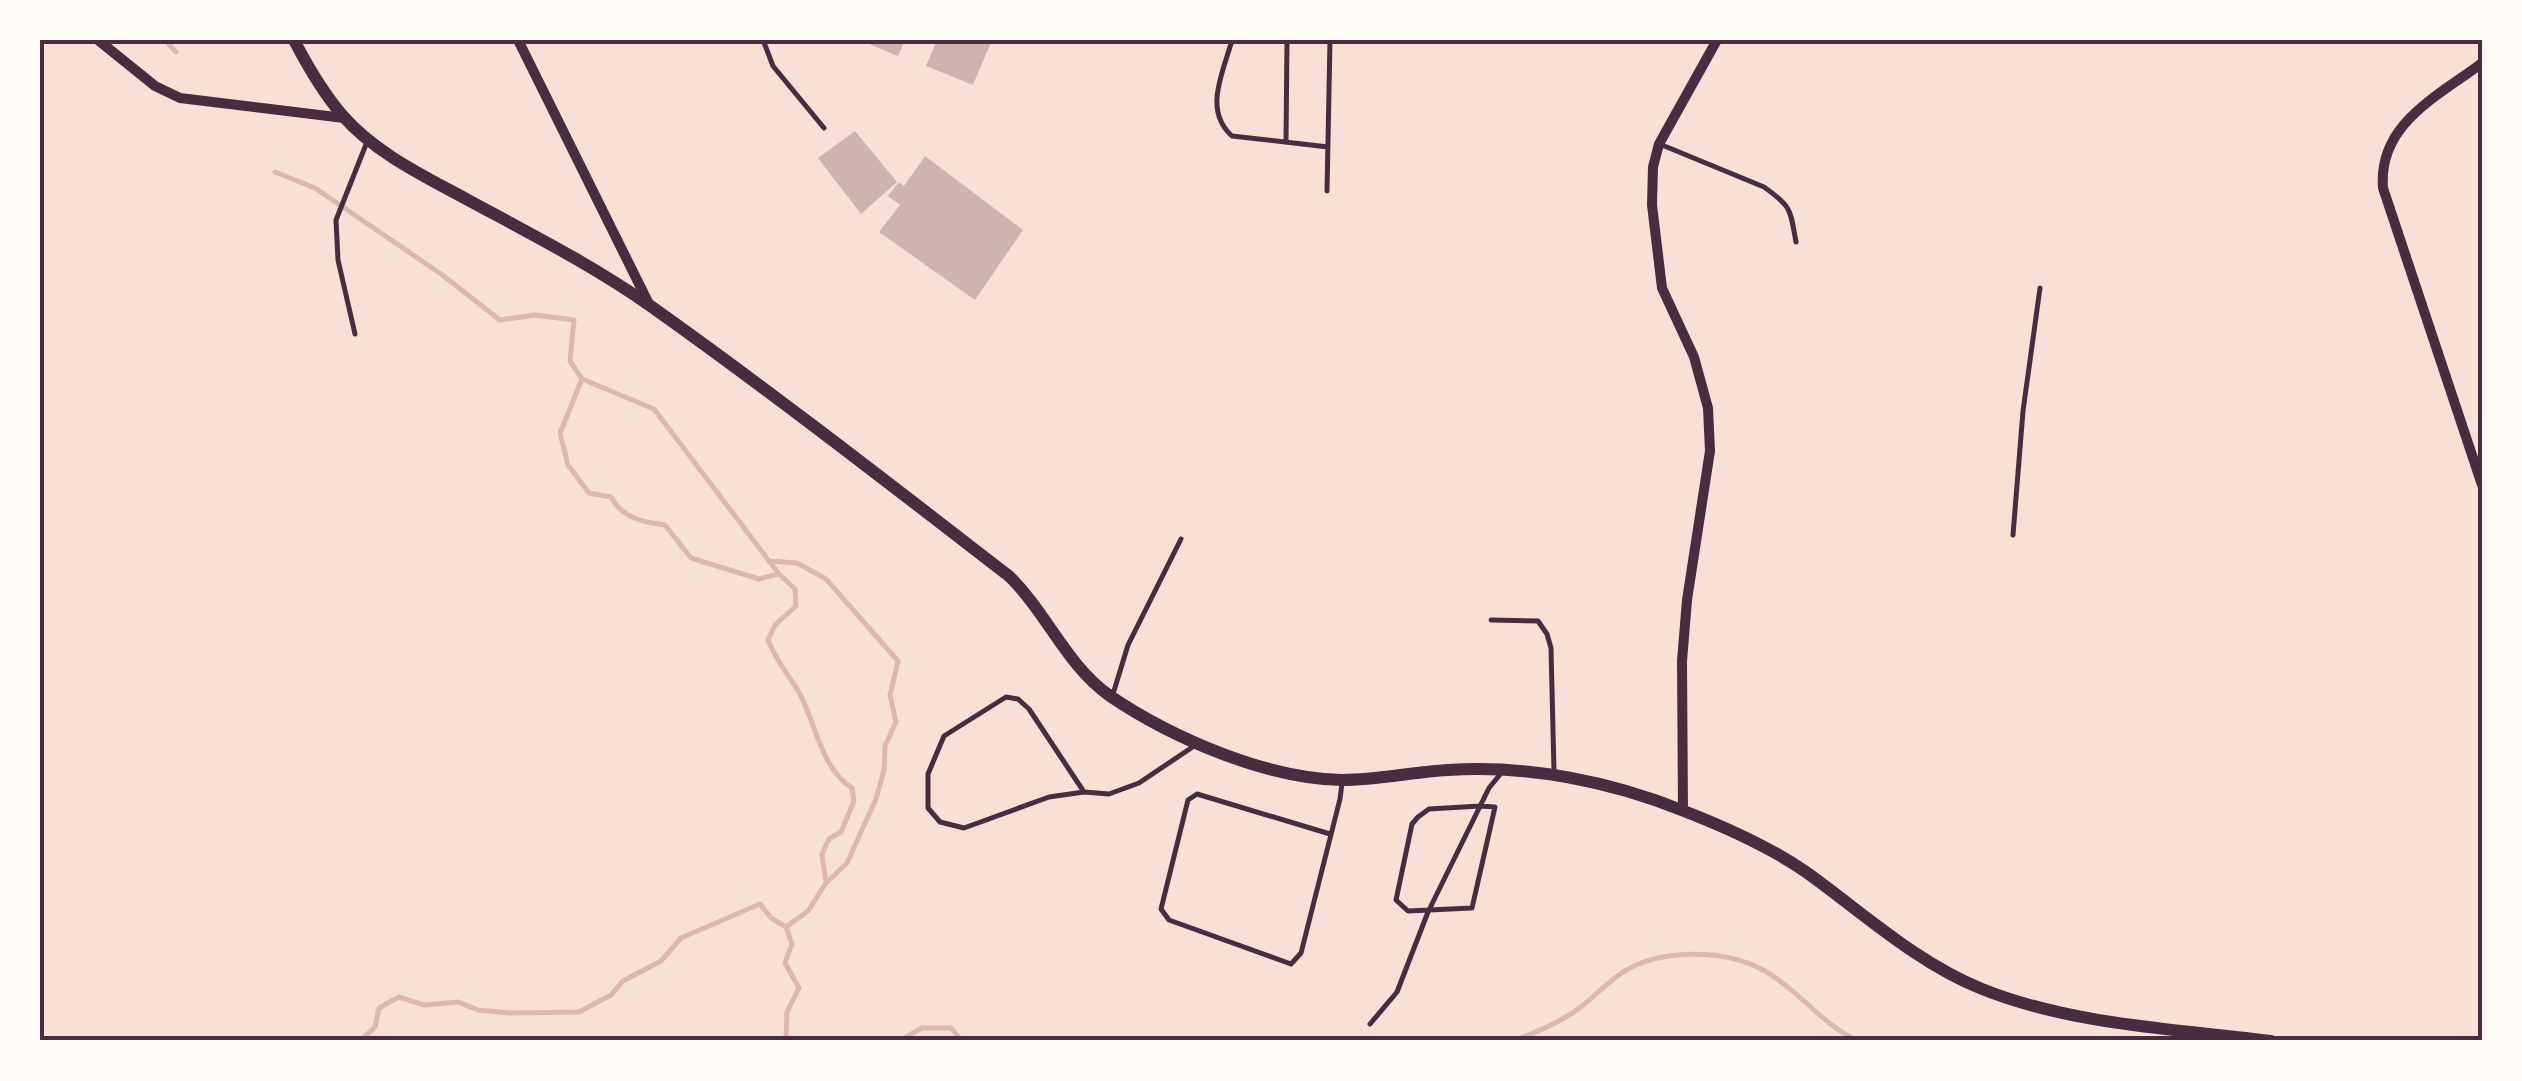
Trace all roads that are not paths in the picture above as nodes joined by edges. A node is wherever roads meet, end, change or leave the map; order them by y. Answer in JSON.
{"nodes":[{"id":1,"x":98,"y":40,"type":"edge"},
{"id":2,"x":294,"y":40,"type":"edge"},
{"id":3,"x":518,"y":40,"type":"edge"},
{"id":4,"x":763,"y":40,"type":"edge"},
{"id":5,"x":1232,"y":40,"type":"edge"},
{"id":6,"x":1287,"y":40,"type":"edge"},
{"id":7,"x":1330,"y":40,"type":"edge"},
{"id":8,"x":1717,"y":40,"type":"edge"},
{"id":9,"x":2482,"y":63,"type":"edge"},
{"id":10,"x":344,"y":118,"type":"junction"},
{"id":11,"x":824,"y":128,"type":"dead end"},
{"id":12,"x":368,"y":139,"type":"junction"},
{"id":13,"x":1286,"y":142,"type":"junction"},
{"id":14,"x":1659,"y":144,"type":"junction"},
{"id":15,"x":1328,"y":147,"type":"junction"},
{"id":16,"x":1326,"y":191,"type":"dead end"},
{"id":17,"x":1796,"y":242,"type":"dead end"},
{"id":18,"x":2040,"y":288,"type":"dead end"},
{"id":19,"x":649,"y":305,"type":"junction"},
{"id":20,"x":355,"y":334,"type":"dead end"},
{"id":21,"x":2482,"y":485,"type":"edge"},
{"id":22,"x":2013,"y":535,"type":"dead end"},
{"id":23,"x":1181,"y":540,"type":"dead end"},
{"id":24,"x":1491,"y":620,"type":"dead end"},
{"id":25,"x":1112,"y":697,"type":"junction"},
{"id":26,"x":1199,"y":742,"type":"junction"},
{"id":27,"x":1504,"y":770,"type":"junction"},
{"id":28,"x":1554,"y":774,"type":"junction"},
{"id":29,"x":1342,"y":780,"type":"junction"},
{"id":30,"x":1084,"y":792,"type":"junction"},
{"id":31,"x":1480,"y":806,"type":"junction"},
{"id":32,"x":1683,"y":810,"type":"junction"},
{"id":33,"x":1330,"y":834,"type":"junction"},
{"id":34,"x":1428,"y":912,"type":"junction"},
{"id":35,"x":1370,"y":1024,"type":"dead end"},
{"id":36,"x":2271,"y":1041,"type":"edge"}],
"edges":[{"from":1,"to":10,"type":"street"},
{"from":2,"to":10,"type":"street"},
{"from":3,"to":19,"type":"street"},
{"from":4,"to":11,"type":"lane"},
{"from":5,"to":13,"type":"lane"},
{"from":6,"to":13,"type":"lane"},
{"from":7,"to":15,"type":"lane"},
{"from":8,"to":14,"type":"street"},
{"from":9,"to":21,"type":"street"},
{"from":10,"to":12,"type":"street"},
{"from":12,"to":19,"type":"street"},
{"from":12,"to":20,"type":"lane"},
{"from":13,"to":15,"type":"lane"},
{"from":14,"to":17,"type":"lane"},
{"from":14,"to":32,"type":"street"},
{"from":15,"to":16,"type":"lane"},
{"from":18,"to":22,"type":"lane"},
{"from":19,"to":25,"type":"street"},
{"from":23,"to":25,"type":"lane"},
{"from":24,"to":28,"type":"lane"},
{"from":25,"to":26,"type":"street"},
{"from":26,"to":29,"type":"street"},
{"from":26,"to":30,"type":"lane"},
{"from":27,"to":28,"type":"street"},
{"from":27,"to":29,"type":"street"},
{"from":27,"to":31,"type":"lane"},
{"from":28,"to":32,"type":"street"},
{"from":29,"to":33,"type":"lane"},
{"from":30,"to":30,"type":"lane"},
{"from":31,"to":34,"type":"lane"},
{"from":31,"to":34,"type":"lane"},
{"from":31,"to":34,"type":"lane"},
{"from":32,"to":36,"type":"street"},
{"from":33,"to":33,"type":"lane"},
{"from":34,"to":35,"type":"lane"}]}
